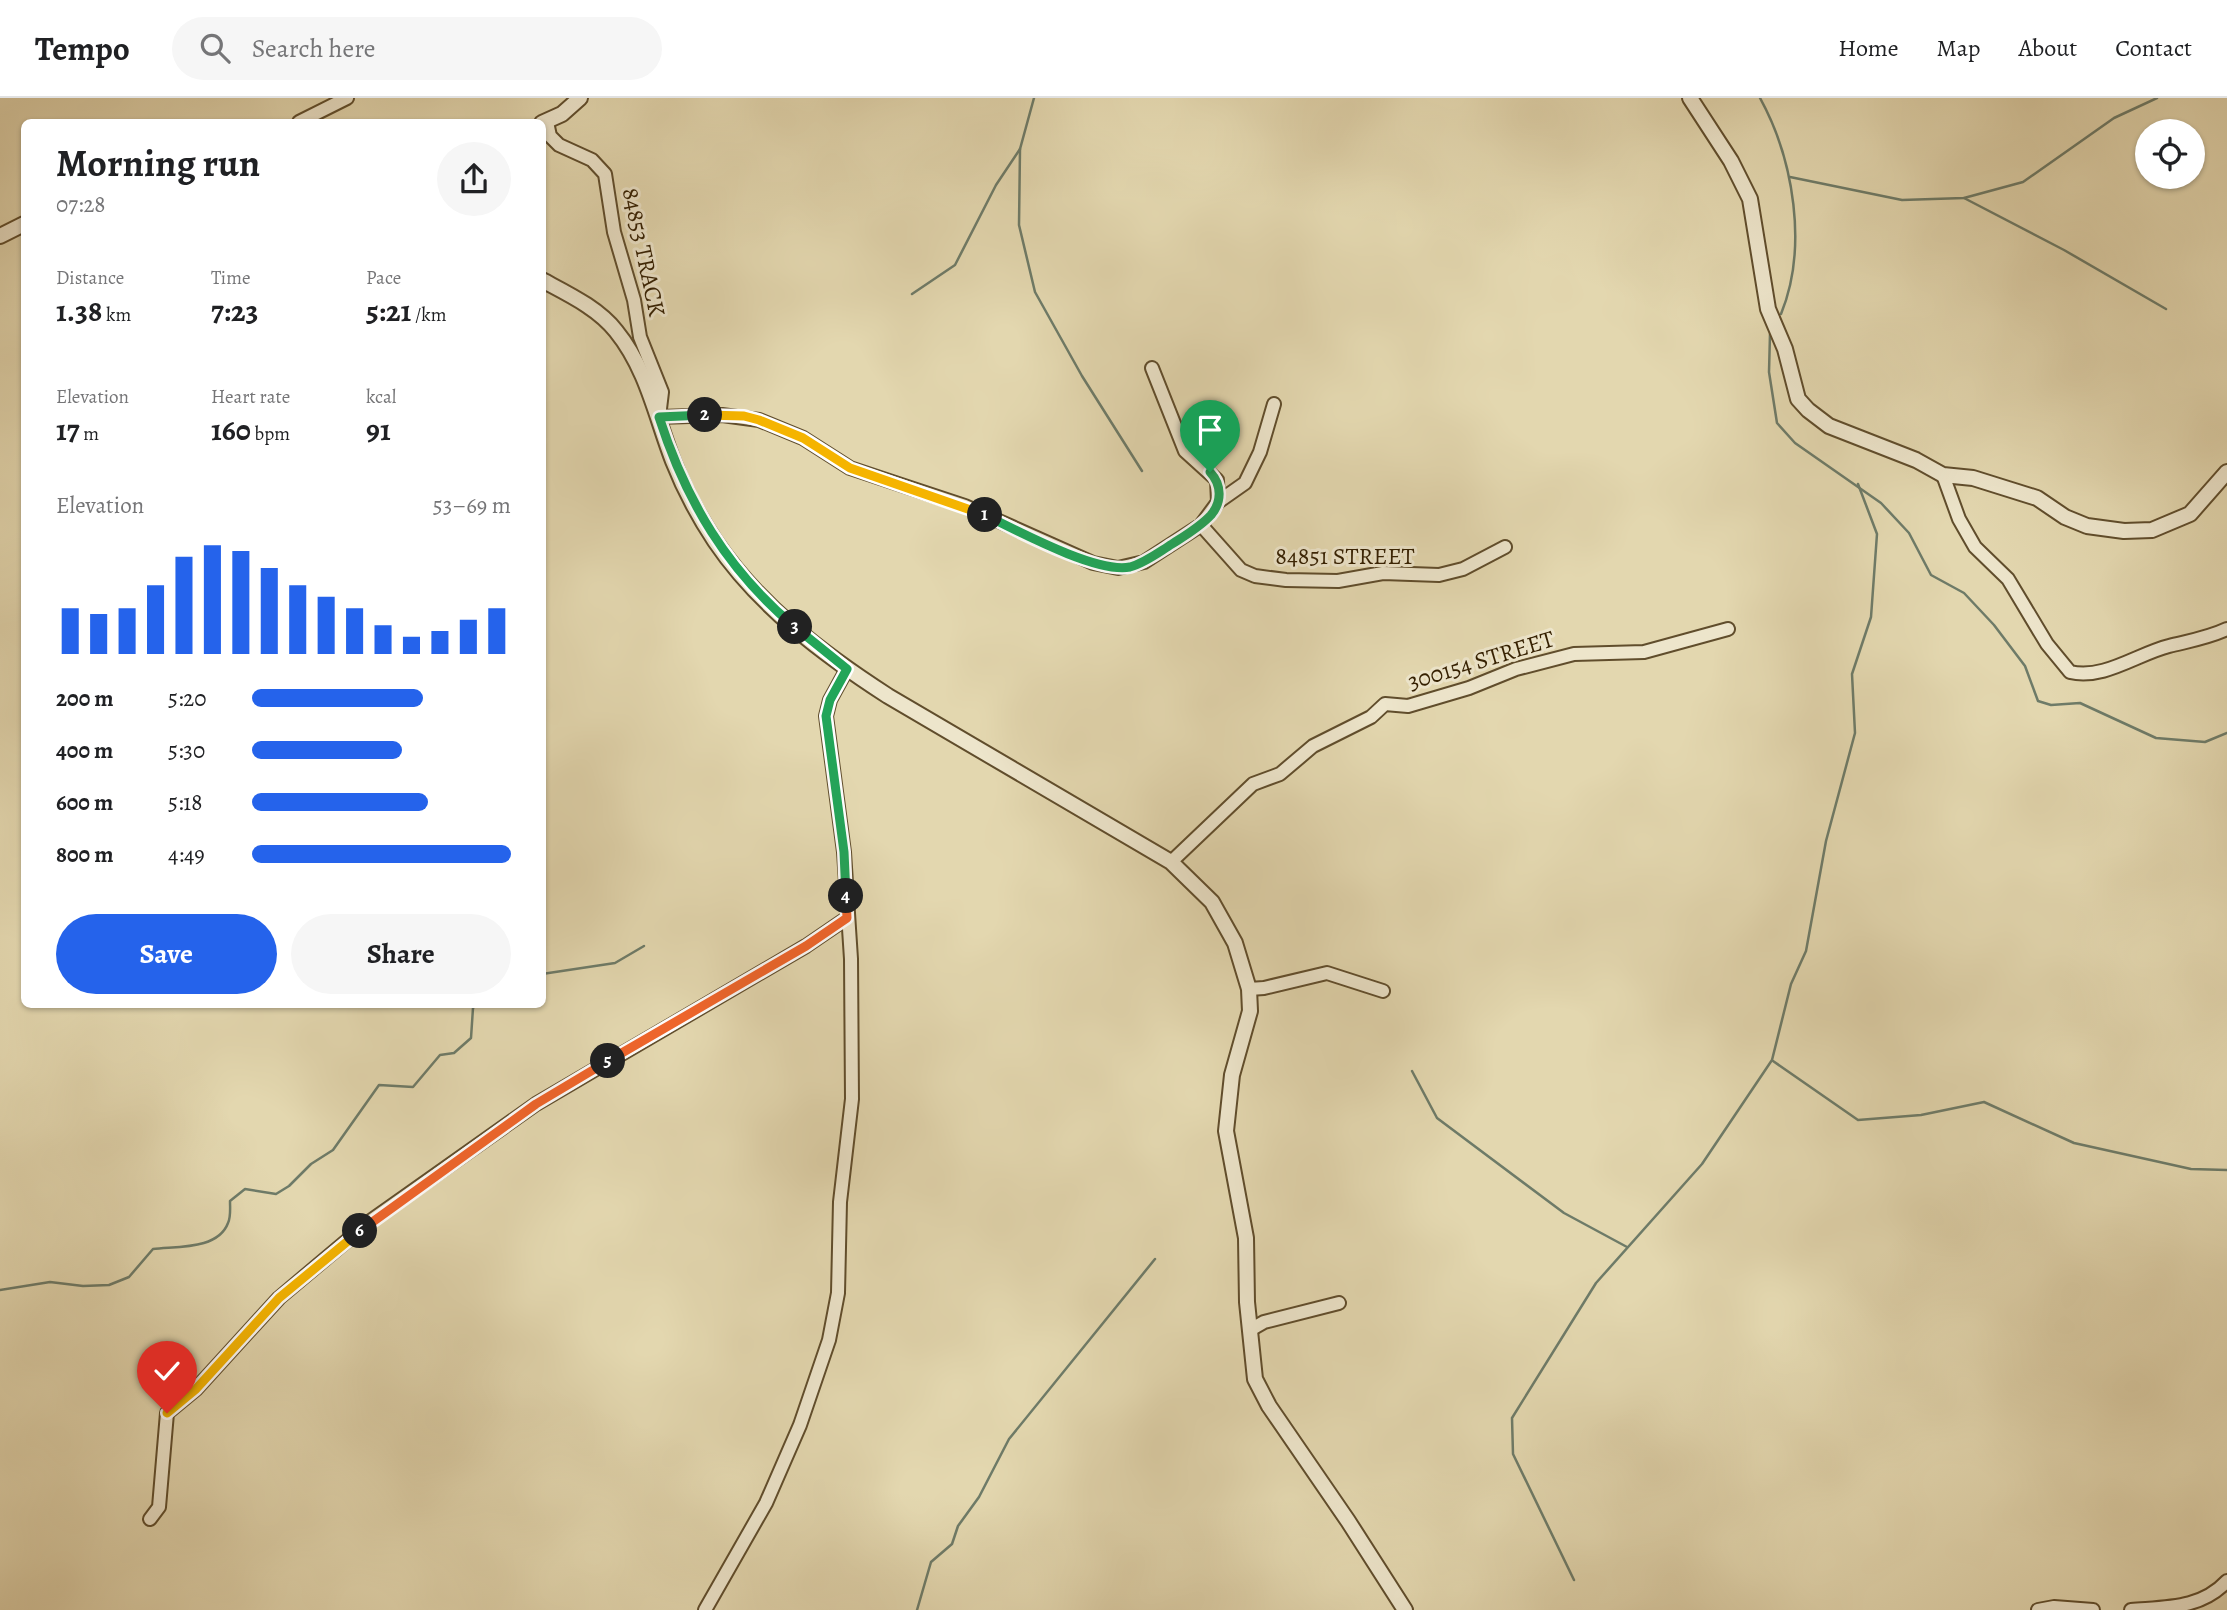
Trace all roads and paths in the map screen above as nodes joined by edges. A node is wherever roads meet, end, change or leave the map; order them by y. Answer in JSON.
{"nodes":[{"id":1,"x":347,"y":98,"type":"edge"},
{"id":2,"x":580,"y":98,"type":"edge"},
{"id":3,"x":1690,"y":98,"type":"edge"},
{"id":4,"x":305,"y":119,"type":"edge"},
{"id":5,"x":546,"y":121,"type":"edge"},
{"id":6,"x":546,"y":125,"type":"edge"},
{"id":7,"x":21,"y":226,"type":"edge"},
{"id":8,"x":0,"y":236,"type":"edge"},
{"id":9,"x":546,"y":283,"type":"edge"},
{"id":10,"x":1152,"y":368,"type":"dead end"},
{"id":11,"x":1274,"y":404,"type":"dead end"},
{"id":12,"x":659,"y":417,"type":"junction"},
{"id":13,"x":2227,"y":472,"type":"edge"},
{"id":14,"x":1943,"y":475,"type":"junction"},
{"id":15,"x":1219,"y":502,"type":"junction"},
{"id":16,"x":1201,"y":525,"type":"junction"},
{"id":17,"x":1505,"y":547,"type":"dead end"},
{"id":18,"x":1728,"y":629,"type":"dead end"},
{"id":19,"x":2227,"y":629,"type":"edge"},
{"id":20,"x":847,"y":669,"type":"junction"},
{"id":21,"x":1171,"y":862,"type":"junction"},
{"id":22,"x":847,"y":918,"type":"junction"},
{"id":23,"x":1249,"y":989,"type":"junction"},
{"id":24,"x":1382,"y":991,"type":"dead end"},
{"id":25,"x":1339,"y":1303,"type":"dead end"},
{"id":26,"x":1250,"y":1330,"type":"junction"},
{"id":27,"x":150,"y":1519,"type":"dead end"},
{"id":28,"x":2227,"y":1581,"type":"edge"},
{"id":29,"x":705,"y":1610,"type":"edge"},
{"id":30,"x":1405,"y":1610,"type":"edge"},
{"id":31,"x":2038,"y":1610,"type":"edge"},
{"id":32,"x":2093,"y":1610,"type":"edge"},
{"id":33,"x":2131,"y":1610,"type":"edge"}],
"edges":[{"from":1,"to":4,"type":"street"},
{"from":2,"to":5,"type":"street"},
{"from":3,"to":14,"type":"street"},
{"from":6,"to":12,"type":"street","name":"84853 TRACK"},
{"from":7,"to":8,"type":"street"},
{"from":9,"to":12,"type":"street"},
{"from":10,"to":15,"type":"street"},
{"from":11,"to":15,"type":"street"},
{"from":12,"to":16,"type":"street"},
{"from":12,"to":20,"type":"street"},
{"from":13,"to":14,"type":"street"},
{"from":14,"to":19,"type":"street"},
{"from":15,"to":16,"type":"street"},
{"from":16,"to":17,"type":"street","name":"84851 STREET"},
{"from":18,"to":21,"type":"street","name":"300154 STREET"},
{"from":20,"to":21,"type":"street"},
{"from":20,"to":22,"type":"street"},
{"from":21,"to":23,"type":"street"},
{"from":22,"to":27,"type":"street"},
{"from":22,"to":29,"type":"street"},
{"from":23,"to":24,"type":"street"},
{"from":23,"to":26,"type":"street"},
{"from":25,"to":26,"type":"street"},
{"from":26,"to":30,"type":"street"},
{"from":28,"to":33,"type":"street"},
{"from":31,"to":32,"type":"street"}]}
